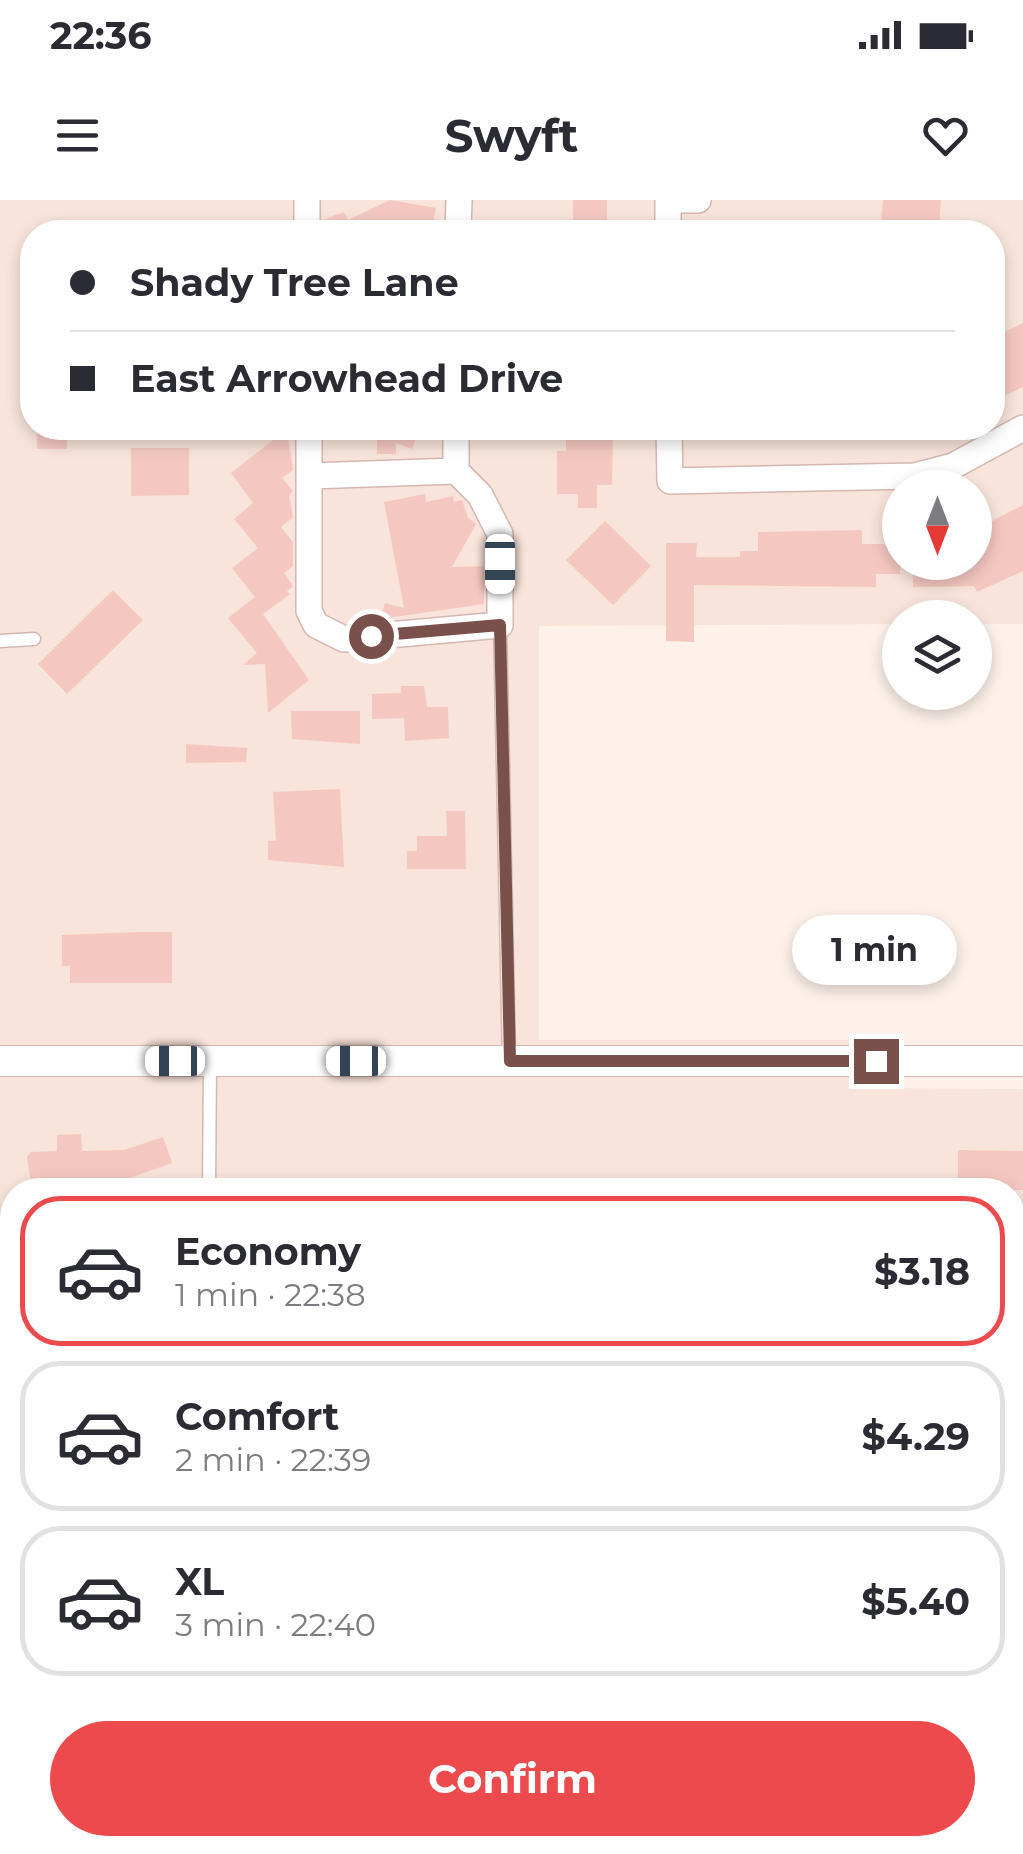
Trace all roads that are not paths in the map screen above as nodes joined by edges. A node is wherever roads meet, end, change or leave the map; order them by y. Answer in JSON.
{"nodes":[{"id":1,"x":668,"y":200,"type":"edge"},
{"id":2,"x":698,"y":200,"type":"edge"},
{"id":3,"x":309,"y":440,"type":"edge"},
{"id":4,"x":456,"y":440,"type":"edge"},
{"id":5,"x":670,"y":440,"type":"edge"},
{"id":6,"x":1001,"y":440,"type":"edge"},
{"id":7,"x":456,"y":471,"type":"junction"},
{"id":8,"x":309,"y":476,"type":"junction"},
{"id":9,"x":500,"y":625,"type":"junction"},
{"id":10,"x":34,"y":639,"type":"dead end"},
{"id":11,"x":0,"y":641,"type":"edge"},
{"id":12,"x":0,"y":1061,"type":"edge"},
{"id":13,"x":210,"y":1061,"type":"junction"},
{"id":14,"x":510,"y":1061,"type":"junction"},
{"id":15,"x":1023,"y":1061,"type":"edge"},
{"id":16,"x":210,"y":1178,"type":"edge"}],
"edges":[{"from":1,"to":2,"type":"street"},
{"from":3,"to":8,"type":"street"},
{"from":4,"to":7,"type":"street"},
{"from":5,"to":6,"type":"street"},
{"from":7,"to":8,"type":"street"},
{"from":7,"to":9,"type":"street"},
{"from":8,"to":9,"type":"street"},
{"from":9,"to":14,"type":"lane"},
{"from":10,"to":11,"type":"lane"},
{"from":12,"to":13,"type":"street"},
{"from":13,"to":14,"type":"street"},
{"from":13,"to":16,"type":"lane"},
{"from":14,"to":15,"type":"street"}]}
